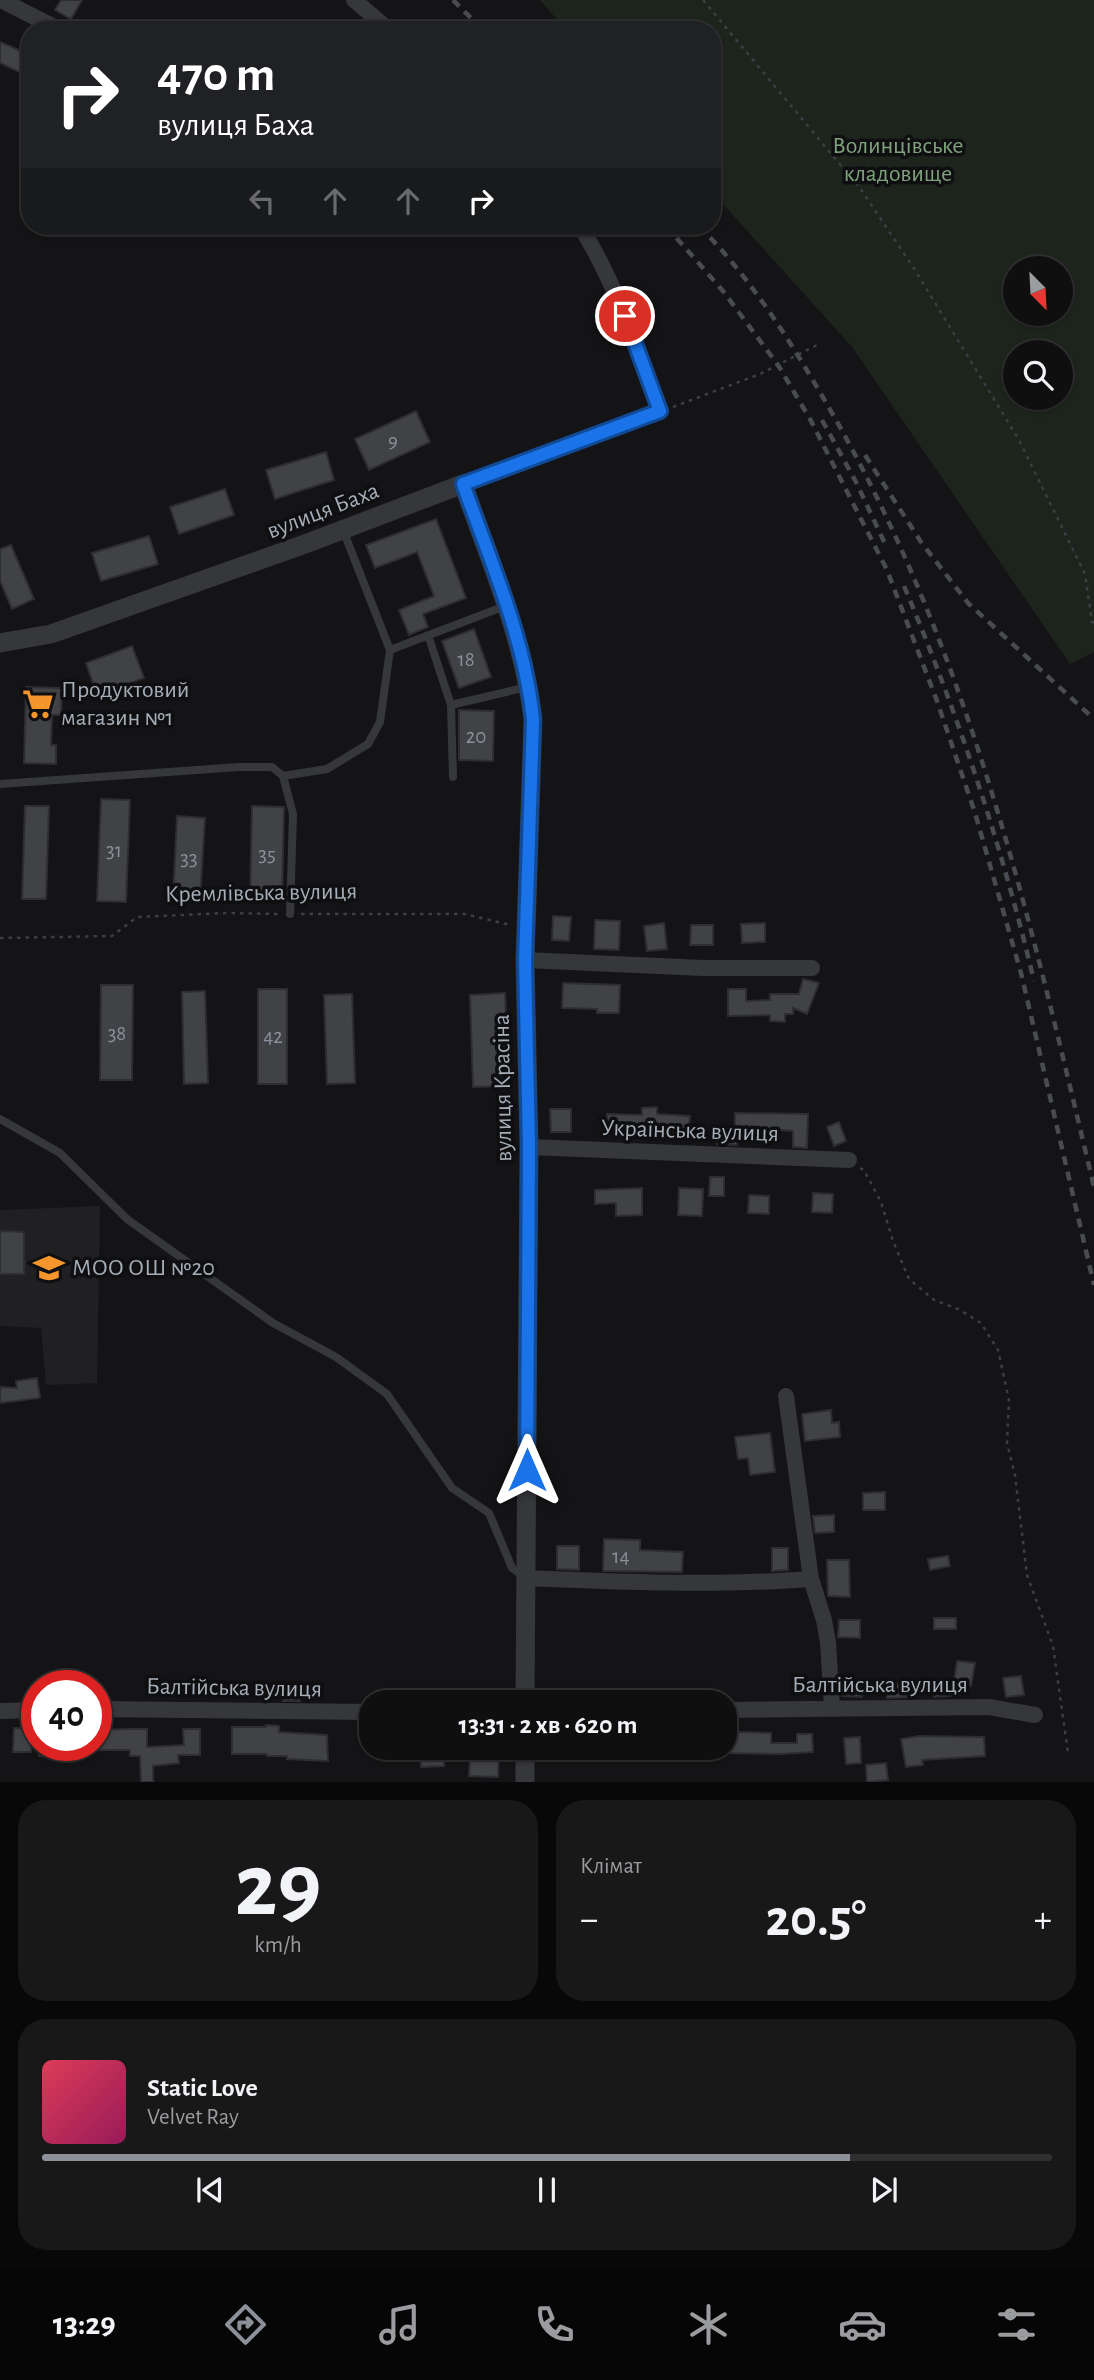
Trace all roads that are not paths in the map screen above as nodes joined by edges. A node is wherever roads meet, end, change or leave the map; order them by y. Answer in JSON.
{"nodes":[{"id":1,"x":1,"y":0,"type":"edge"},
{"id":2,"x":354,"y":0,"type":"edge"},
{"id":3,"x":42,"y":21,"type":"edge"},
{"id":4,"x":379,"y":21,"type":"edge"},
{"id":5,"x":586,"y":235,"type":"edge"},
{"id":6,"x":463,"y":484,"type":"junction"},
{"id":7,"x":343,"y":530,"type":"junction"},
{"id":8,"x":505,"y":606,"type":"junction"},
{"id":9,"x":428,"y":635,"type":"junction"},
{"id":10,"x":0,"y":643,"type":"edge"},
{"id":11,"x":390,"y":650,"type":"junction"},
{"id":12,"x":530,"y":686,"type":"junction"},
{"id":13,"x":451,"y":705,"type":"junction"},
{"id":14,"x":283,"y":776,"type":"junction"},
{"id":15,"x":453,"y":777,"type":"dead end"},
{"id":16,"x":0,"y":784,"type":"edge"},
{"id":17,"x":290,"y":914,"type":"road end"},
{"id":18,"x":525,"y":960,"type":"junction"},
{"id":19,"x":812,"y":968,"type":"dead end"},
{"id":20,"x":0,"y":1119,"type":"edge"},
{"id":21,"x":529,"y":1147,"type":"junction"},
{"id":22,"x":849,"y":1160,"type":"road end"},
{"id":23,"x":786,"y":1396,"type":"dead end"},
{"id":24,"x":526,"y":1578,"type":"junction"},
{"id":25,"x":811,"y":1578,"type":"junction"},
{"id":26,"x":525,"y":1690,"type":"edge"},
{"id":27,"x":832,"y":1707,"type":"junction"},
{"id":28,"x":112,"y":1709,"type":"edge"},
{"id":29,"x":21,"y":1710,"type":"edge"},
{"id":30,"x":737,"y":1710,"type":"edge"},
{"id":31,"x":0,"y":1711,"type":"edge"},
{"id":32,"x":359,"y":1713,"type":"edge"},
{"id":33,"x":1035,"y":1716,"type":"dead end"},
{"id":34,"x":525,"y":1760,"type":"edge"},
{"id":35,"x":525,"y":1782,"type":"edge"}],
"edges":[{"from":1,"to":3,"type":"street"},
{"from":2,"to":4,"type":"street"},
{"from":5,"to":6,"type":"street","name":"вулиця Баха"},
{"from":6,"to":7,"type":"street","name":"вулиця Баха"},
{"from":6,"to":8,"type":"street","name":"вулиця Красіна"},
{"from":7,"to":10,"type":"street","name":"вулиця Баха"},
{"from":7,"to":11,"type":"lane"},
{"from":8,"to":9,"type":"lane"},
{"from":8,"to":12,"type":"street","name":"вулиця Красіна"},
{"from":9,"to":11,"type":"lane"},
{"from":9,"to":13,"type":"lane"},
{"from":11,"to":14,"type":"lane"},
{"from":12,"to":13,"type":"lane"},
{"from":12,"to":18,"type":"street","name":"вулиця Красіна"},
{"from":13,"to":15,"type":"lane"},
{"from":14,"to":16,"type":"lane"},
{"from":14,"to":17,"type":"lane"},
{"from":18,"to":19,"type":"street"},
{"from":18,"to":21,"type":"street","name":"вулиця Красіна"},
{"from":20,"to":24,"type":"lane"},
{"from":21,"to":22,"type":"street","name":"Українська вулиця"},
{"from":21,"to":24,"type":"street","name":"вулиця Красіна"},
{"from":23,"to":25,"type":"street"},
{"from":24,"to":25,"type":"street"},
{"from":24,"to":26,"type":"street","name":"вулиця Красіна"},
{"from":25,"to":27,"type":"street"},
{"from":27,"to":30,"type":"street","name":"Балтійська вулиця"},
{"from":27,"to":33,"type":"street","name":"Балтійська вулиця"},
{"from":28,"to":32,"type":"street","name":"Балтійська вулиця"},
{"from":29,"to":31,"type":"street"},
{"from":34,"to":35,"type":"street"}]}
